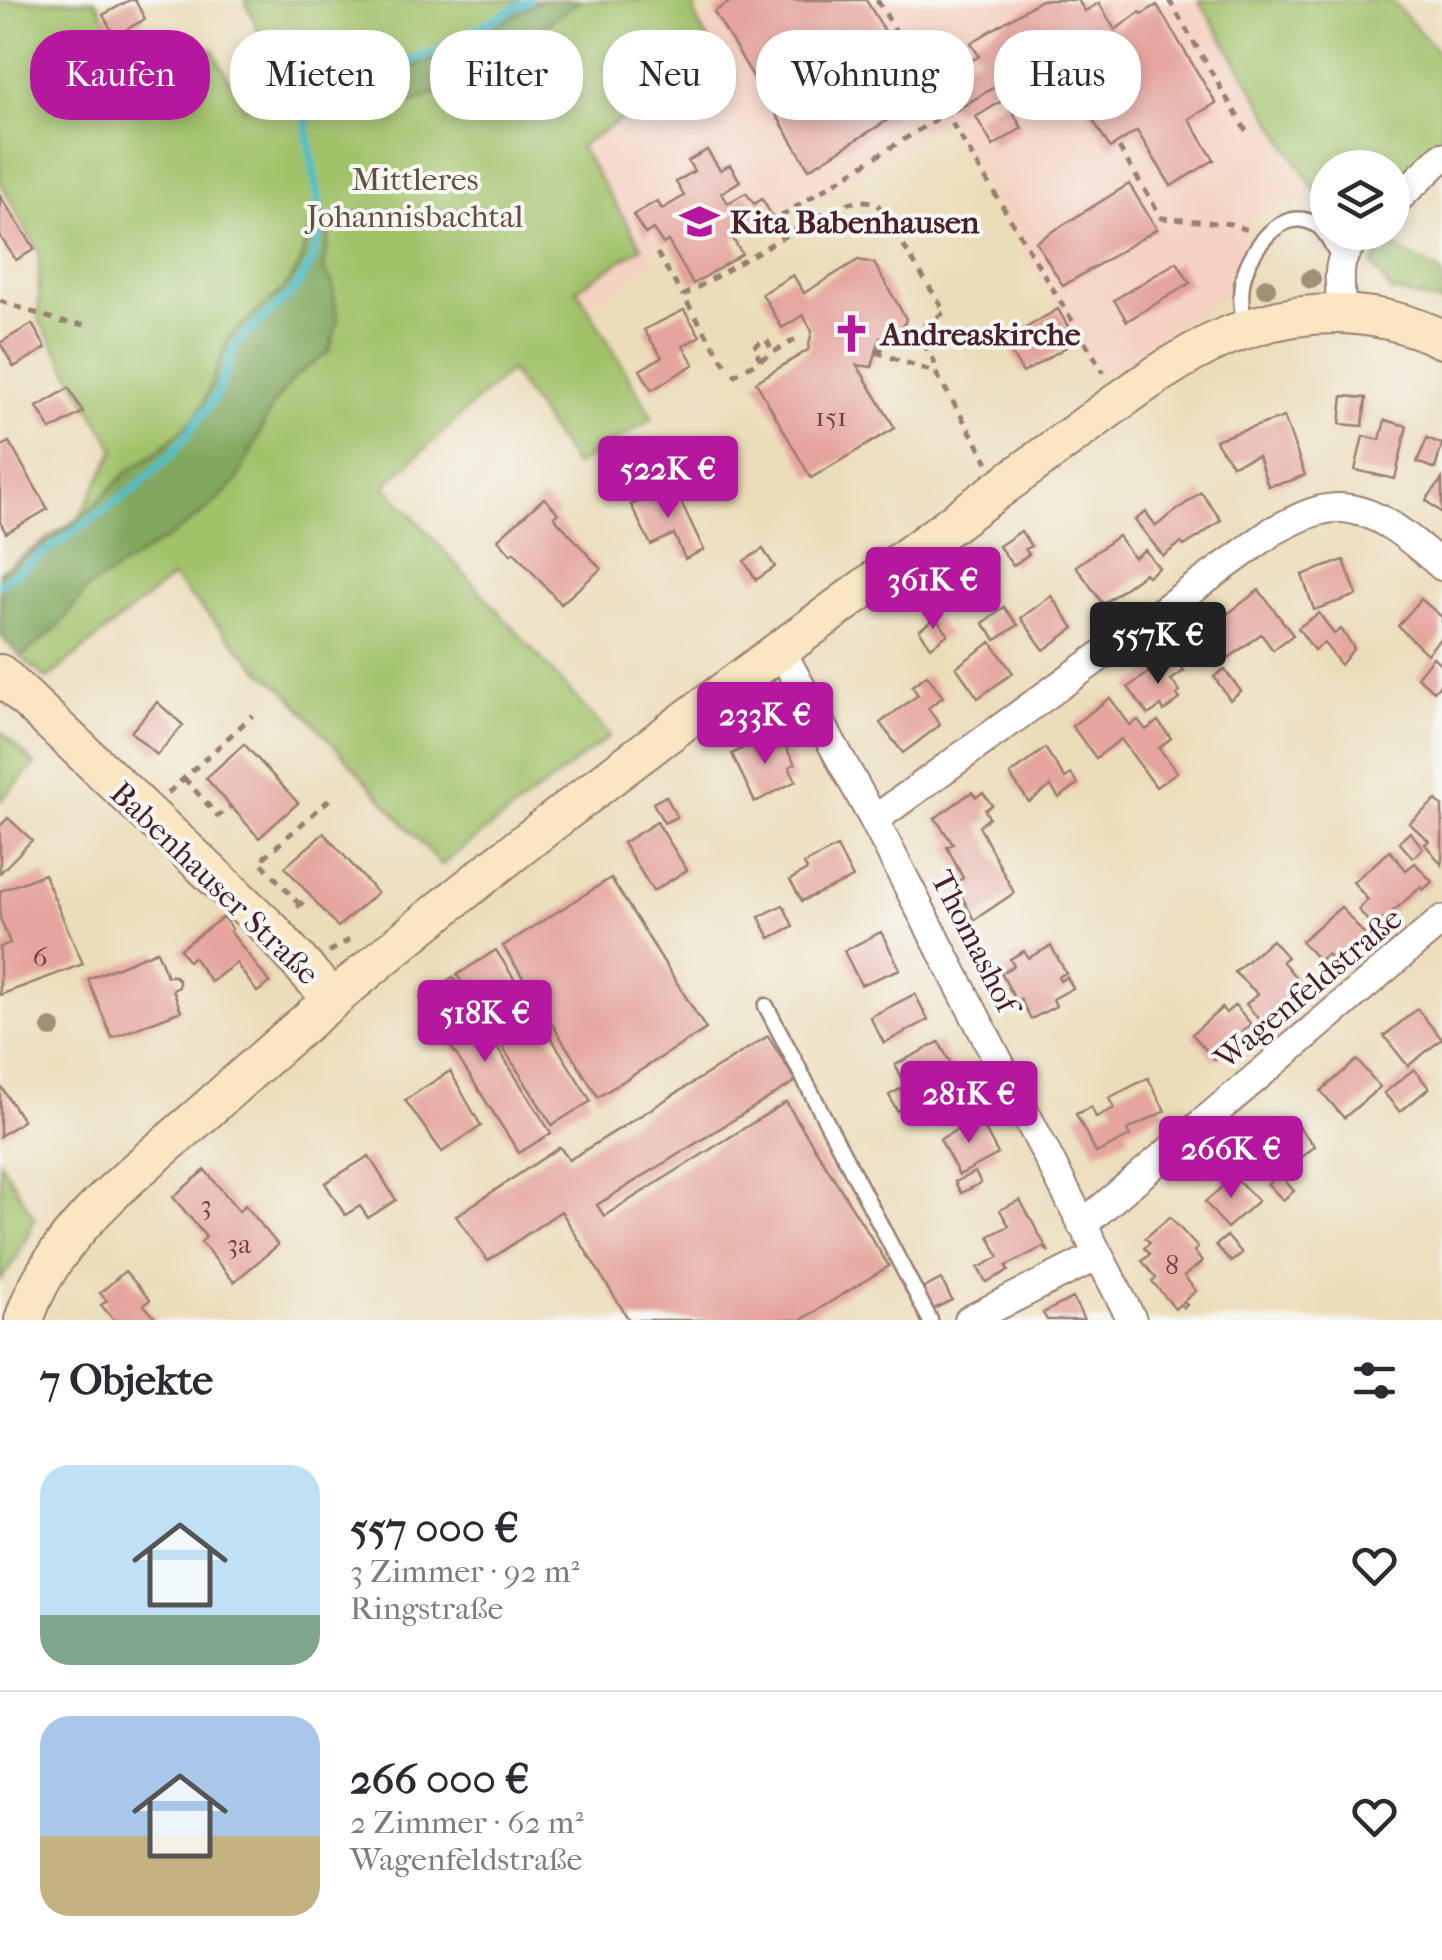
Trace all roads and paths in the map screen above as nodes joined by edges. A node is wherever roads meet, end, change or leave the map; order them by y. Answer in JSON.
{"nodes":[{"id":1,"x":877,"y":0,"type":"edge"},
{"id":2,"x":1169,"y":0,"type":"edge"},
{"id":3,"x":895,"y":30,"type":"edge"},
{"id":4,"x":935,"y":120,"type":"edge"},
{"id":5,"x":950,"y":120,"type":"edge"},
{"id":6,"x":1248,"y":136,"type":"dead end"},
{"id":7,"x":1119,"y":148,"type":"dead end"},
{"id":8,"x":1442,"y":157,"type":"edge"},
{"id":9,"x":1410,"y":187,"type":"edge"},
{"id":10,"x":790,"y":233,"type":"junction"},
{"id":11,"x":1265,"y":236,"type":"junction"},
{"id":12,"x":1345,"y":250,"type":"edge"},
{"id":13,"x":657,"y":254,"type":"dead end"},
{"id":14,"x":1340,"y":259,"type":"junction"},
{"id":15,"x":683,"y":296,"type":"junction"},
{"id":16,"x":0,"y":301,"type":"edge"},
{"id":17,"x":1341,"y":312,"type":"junction"},
{"id":18,"x":89,"y":325,"type":"dead end"},
{"id":19,"x":1246,"y":329,"type":"junction"},
{"id":20,"x":916,"y":330,"type":"junction"},
{"id":21,"x":801,"y":336,"type":"dead end"},
{"id":22,"x":1442,"y":339,"type":"edge"},
{"id":23,"x":774,"y":352,"type":"junction"},
{"id":24,"x":761,"y":360,"type":"junction"},
{"id":25,"x":725,"y":364,"type":"dead end"},
{"id":26,"x":936,"y":373,"type":"junction"},
{"id":27,"x":734,"y":376,"type":"dead end"},
{"id":28,"x":1108,"y":378,"type":"dead end"},
{"id":29,"x":990,"y":465,"type":"dead end"},
{"id":30,"x":1442,"y":566,"type":"edge"},
{"id":31,"x":780,"y":649,"type":"junction"},
{"id":32,"x":0,"y":674,"type":"edge"},
{"id":33,"x":253,"y":715,"type":"dead end"},
{"id":34,"x":184,"y":778,"type":"junction"},
{"id":35,"x":162,"y":798,"type":"dead end"},
{"id":36,"x":331,"y":798,"type":"dead end"},
{"id":37,"x":231,"y":806,"type":"dead end"},
{"id":38,"x":874,"y":820,"type":"junction"},
{"id":39,"x":310,"y":896,"type":"dead end"},
{"id":40,"x":300,"y":905,"type":"junction"},
{"id":41,"x":287,"y":915,"type":"dead end"},
{"id":42,"x":1442,"y":920,"type":"edge"},
{"id":43,"x":331,"y":998,"type":"junction"},
{"id":44,"x":766,"y":1006,"type":"dead end"},
{"id":45,"x":1082,"y":1225,"type":"junction"},
{"id":46,"x":1097,"y":1256,"type":"junction"},
{"id":47,"x":0,"y":1315,"type":"edge"},
{"id":48,"x":24,"y":1320,"type":"edge"},
{"id":49,"x":930,"y":1320,"type":"edge"},
{"id":50,"x":969,"y":1320,"type":"edge"},
{"id":51,"x":1132,"y":1320,"type":"edge"}],
"edges":[{"from":1,"to":3,"type":"path"},
{"from":2,"to":6,"type":"path"},
{"from":4,"to":10,"type":"path"},
{"from":5,"to":28,"type":"path"},
{"from":7,"to":11,"type":"path"},
{"from":8,"to":9,"type":"street"},
{"from":10,"to":15,"type":"path"},
{"from":10,"to":20,"type":"path"},
{"from":11,"to":14,"type":"lane"},
{"from":11,"to":19,"type":"lane"},
{"from":12,"to":14,"type":"street"},
{"from":13,"to":15,"type":"path"},
{"from":14,"to":17,"type":"street"},
{"from":15,"to":25,"type":"path"},
{"from":16,"to":18,"type":"path"},
{"from":17,"to":19,"type":"main road","name":"Babenhauser Straße"},
{"from":17,"to":22,"type":"main road","name":"Babenhauser Straße"},
{"from":19,"to":31,"type":"main road","name":"Babenhauser Straße"},
{"from":20,"to":26,"type":"path"},
{"from":20,"to":26,"type":"path"},
{"from":21,"to":23,"type":"path"},
{"from":23,"to":24,"type":"path"},
{"from":23,"to":24,"type":"path"},
{"from":24,"to":27,"type":"path"},
{"from":26,"to":29,"type":"path"},
{"from":30,"to":38,"type":"street"},
{"from":31,"to":38,"type":"street","name":"Thomashof"},
{"from":31,"to":43,"type":"main road","name":"Babenhauser Straße"},
{"from":32,"to":43,"type":"main road","name":"Babenhauser Straße"},
{"from":33,"to":34,"type":"path"},
{"from":34,"to":35,"type":"path"},
{"from":34,"to":37,"type":"path"},
{"from":36,"to":40,"type":"path"},
{"from":38,"to":45,"type":"street","name":"Thomashof"},
{"from":39,"to":40,"type":"path"},
{"from":40,"to":41,"type":"path"},
{"from":42,"to":45,"type":"street","name":"Wagenfeldstraße"},
{"from":43,"to":48,"type":"main road"},
{"from":44,"to":49,"type":"lane"},
{"from":45,"to":46,"type":"street","name":"Thomashof"},
{"from":46,"to":50,"type":"street"},
{"from":46,"to":51,"type":"street","name":"Thomashof"},
{"from":47,"to":48,"type":"street"}]}
